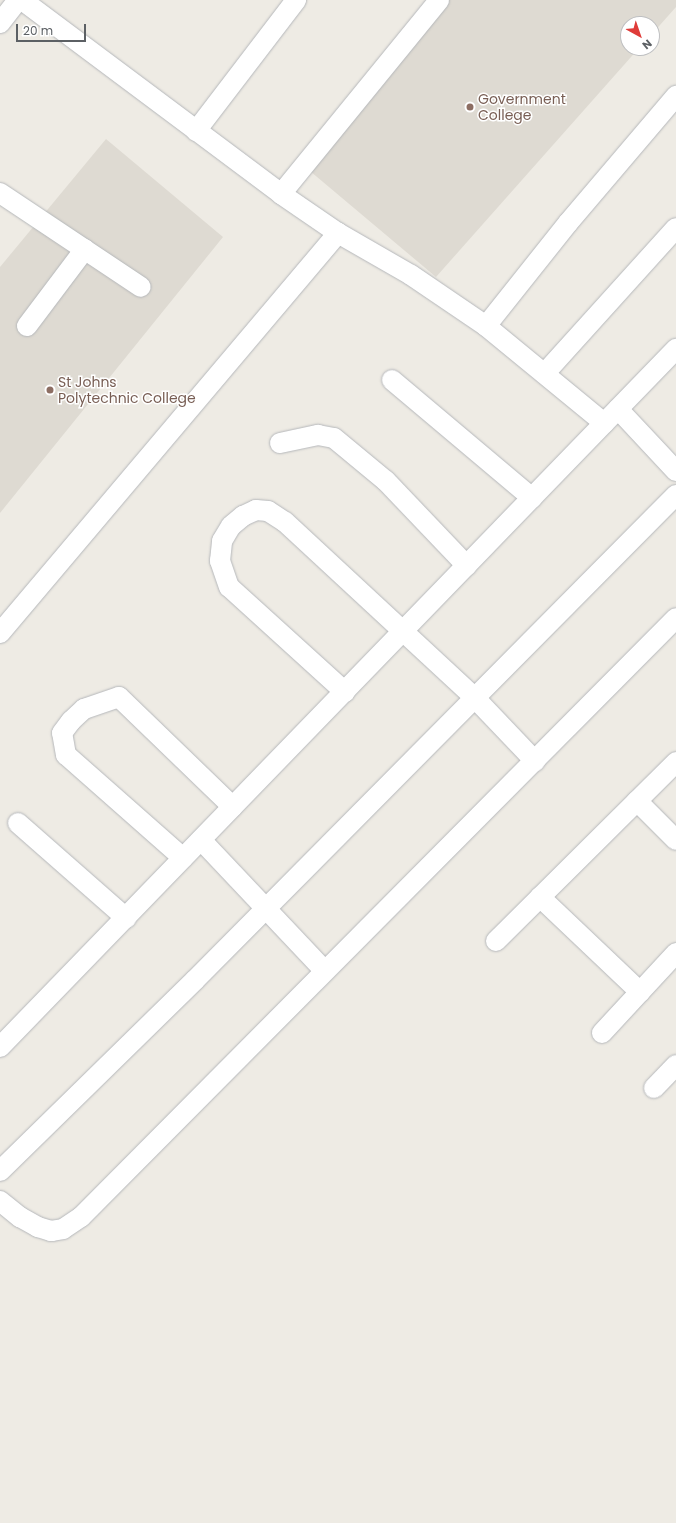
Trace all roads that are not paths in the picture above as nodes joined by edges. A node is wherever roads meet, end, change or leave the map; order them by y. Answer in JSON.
{"nodes":[{"id":1,"x":18,"y":0,"type":"edge"},
{"id":2,"x":22,"y":0,"type":"edge"},
{"id":3,"x":439,"y":0,"type":"edge"},
{"id":4,"x":290,"y":2,"type":"edge"},
{"id":5,"x":0,"y":23,"type":"edge"},
{"id":6,"x":676,"y":96,"type":"edge"},
{"id":7,"x":196,"y":131,"type":"junction"},
{"id":8,"x":0,"y":193,"type":"edge"},
{"id":9,"x":281,"y":194,"type":"junction"},
{"id":10,"x":676,"y":228,"type":"edge"},
{"id":11,"x":338,"y":233,"type":"junction"},
{"id":12,"x":85,"y":249,"type":"junction"},
{"id":13,"x":141,"y":287,"type":"dead end"},
{"id":14,"x":27,"y":326,"type":"dead end"},
{"id":15,"x":486,"y":326,"type":"junction"},
{"id":16,"x":676,"y":349,"type":"edge"},
{"id":17,"x":545,"y":373,"type":"junction"},
{"id":18,"x":392,"y":380,"type":"dead end"},
{"id":19,"x":611,"y":416,"type":"junction"},
{"id":20,"x":280,"y":443,"type":"dead end"},
{"id":21,"x":676,"y":471,"type":"edge"},
{"id":22,"x":676,"y":495,"type":"edge"},
{"id":23,"x":532,"y":498,"type":"junction"},
{"id":24,"x":467,"y":566,"type":"junction"},
{"id":25,"x":676,"y":618,"type":"edge"},
{"id":26,"x":403,"y":631,"type":"junction"},
{"id":27,"x":0,"y":633,"type":"edge"},
{"id":28,"x":344,"y":692,"type":"junction"},
{"id":29,"x":473,"y":696,"type":"junction"},
{"id":30,"x":535,"y":761,"type":"junction"},
{"id":31,"x":676,"y":762,"type":"edge"},
{"id":32,"x":638,"y":801,"type":"junction"},
{"id":33,"x":233,"y":807,"type":"junction"},
{"id":34,"x":18,"y":823,"type":"dead end"},
{"id":35,"x":201,"y":840,"type":"junction"},
{"id":36,"x":676,"y":840,"type":"edge"},
{"id":37,"x":183,"y":858,"type":"junction"},
{"id":38,"x":540,"y":897,"type":"junction"},
{"id":39,"x":265,"y":908,"type":"junction"},
{"id":40,"x":126,"y":918,"type":"junction"},
{"id":41,"x":496,"y":941,"type":"dead end"},
{"id":42,"x":676,"y":953,"type":"edge"},
{"id":43,"x":326,"y":971,"type":"junction"},
{"id":44,"x":640,"y":992,"type":"junction"},
{"id":45,"x":602,"y":1033,"type":"dead end"},
{"id":46,"x":0,"y":1047,"type":"edge"},
{"id":47,"x":676,"y":1065,"type":"edge"},
{"id":48,"x":654,"y":1088,"type":"dead end"},
{"id":49,"x":0,"y":1171,"type":"edge"},
{"id":50,"x":0,"y":1200,"type":"edge"}],
"edges":[{"from":1,"to":5,"type":"street"},
{"from":2,"to":7,"type":"street"},
{"from":3,"to":9,"type":"street"},
{"from":4,"to":7,"type":"street"},
{"from":6,"to":15,"type":"street"},
{"from":7,"to":9,"type":"street"},
{"from":8,"to":12,"type":"street"},
{"from":9,"to":11,"type":"street"},
{"from":10,"to":17,"type":"street"},
{"from":11,"to":15,"type":"street"},
{"from":11,"to":27,"type":"street"},
{"from":12,"to":13,"type":"street"},
{"from":12,"to":14,"type":"street"},
{"from":15,"to":17,"type":"street"},
{"from":16,"to":19,"type":"street"},
{"from":17,"to":19,"type":"street"},
{"from":18,"to":23,"type":"street"},
{"from":19,"to":21,"type":"street"},
{"from":19,"to":23,"type":"street"},
{"from":20,"to":24,"type":"street"},
{"from":22,"to":29,"type":"street"},
{"from":23,"to":24,"type":"street"},
{"from":24,"to":26,"type":"street"},
{"from":25,"to":30,"type":"street"},
{"from":26,"to":28,"type":"street"},
{"from":26,"to":28,"type":"street"},
{"from":26,"to":29,"type":"street"},
{"from":28,"to":33,"type":"street"},
{"from":29,"to":30,"type":"street"},
{"from":29,"to":39,"type":"street"},
{"from":30,"to":43,"type":"street"},
{"from":31,"to":32,"type":"street"},
{"from":32,"to":36,"type":"street"},
{"from":32,"to":38,"type":"street"},
{"from":33,"to":35,"type":"street"},
{"from":33,"to":37,"type":"street"},
{"from":34,"to":40,"type":"street"},
{"from":35,"to":37,"type":"street"},
{"from":35,"to":39,"type":"street"},
{"from":37,"to":40,"type":"street"},
{"from":38,"to":41,"type":"street"},
{"from":38,"to":44,"type":"street"},
{"from":39,"to":43,"type":"street"},
{"from":39,"to":49,"type":"street"},
{"from":40,"to":46,"type":"street"},
{"from":42,"to":44,"type":"street"},
{"from":43,"to":50,"type":"street"},
{"from":44,"to":45,"type":"street"},
{"from":47,"to":48,"type":"street"}]}
